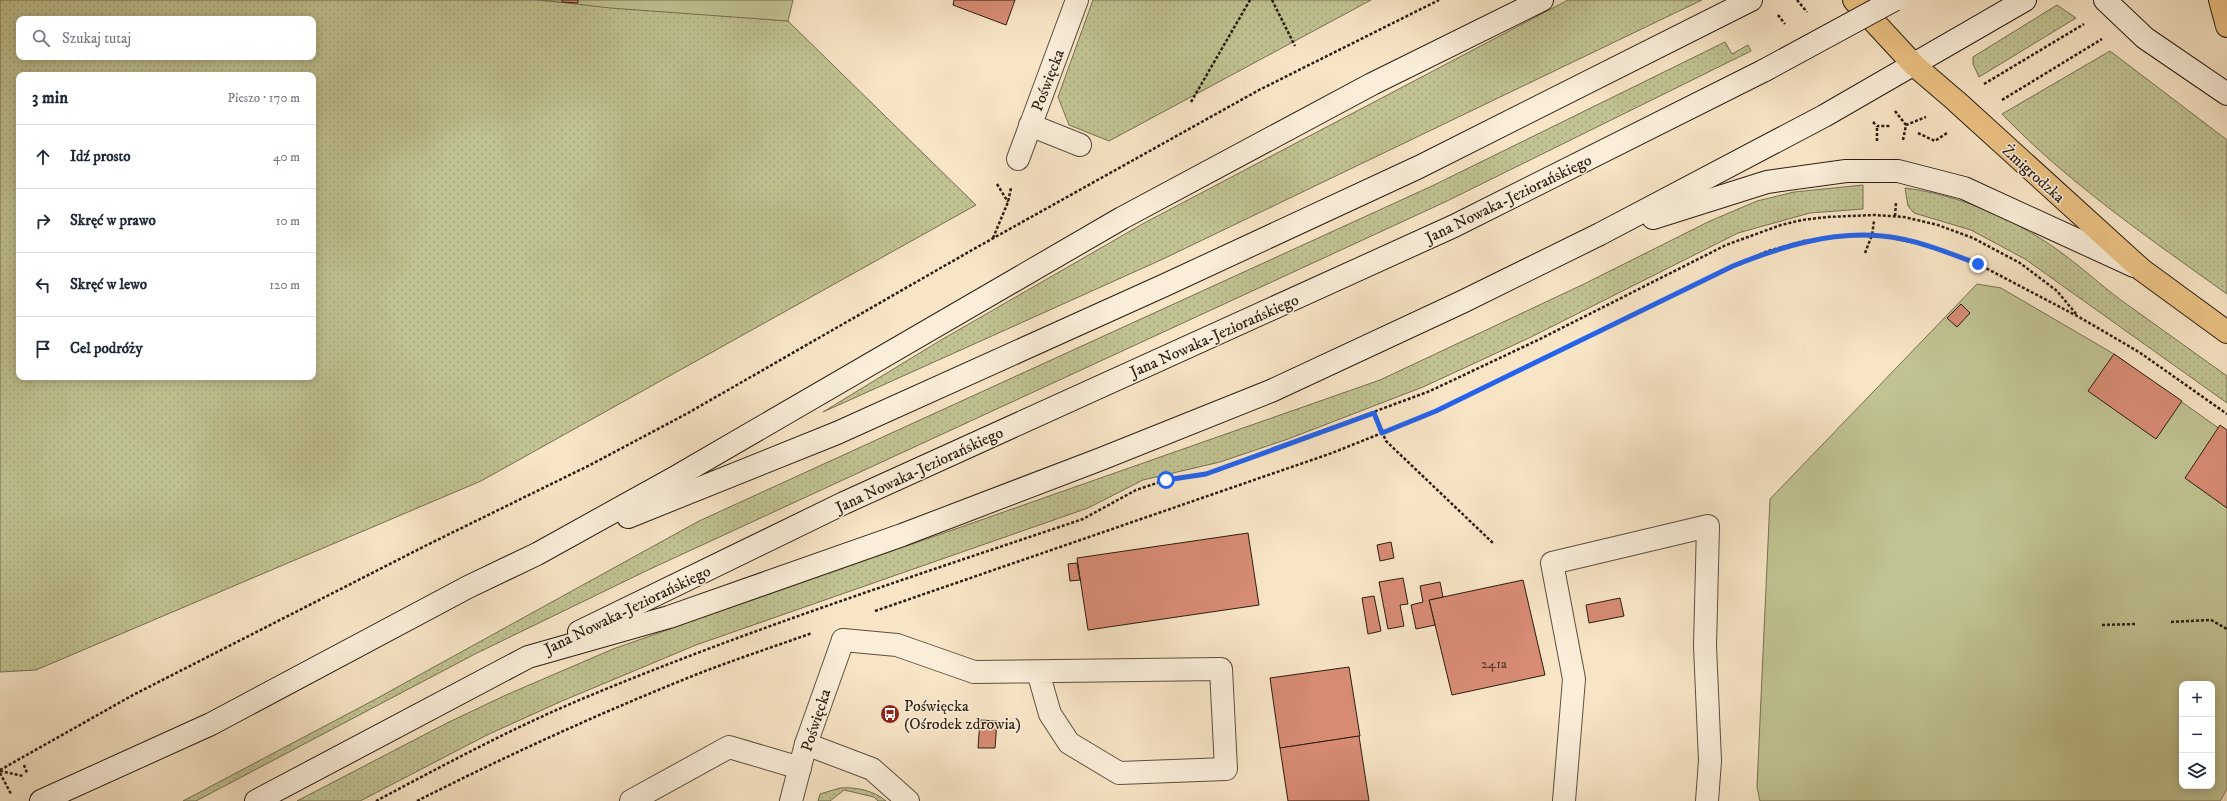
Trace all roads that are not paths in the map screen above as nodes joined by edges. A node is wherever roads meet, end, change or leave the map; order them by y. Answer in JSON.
{"nodes":[{"id":1,"x":1077,"y":0,"type":"edge"},
{"id":2,"x":1542,"y":0,"type":"edge"},
{"id":3,"x":1751,"y":0,"type":"edge"},
{"id":4,"x":1854,"y":0,"type":"edge"},
{"id":5,"x":1894,"y":0,"type":"edge"},
{"id":6,"x":2025,"y":0,"type":"edge"},
{"id":7,"x":2105,"y":0,"type":"edge"},
{"id":8,"x":2220,"y":0,"type":"edge"},
{"id":9,"x":2227,"y":26,"type":"edge"},
{"id":10,"x":1914,"y":65,"type":"junction"},
{"id":11,"x":2227,"y":94,"type":"edge"},
{"id":12,"x":1030,"y":125,"type":"junction"},
{"id":13,"x":1080,"y":145,"type":"dead end"},
{"id":14,"x":1018,"y":159,"type":"road end"},
{"id":15,"x":1600,"y":234,"type":"junction"},
{"id":16,"x":2142,"y":270,"type":"junction"},
{"id":17,"x":2227,"y":332,"type":"edge"},
{"id":18,"x":537,"y":554,"type":"junction"},
{"id":19,"x":528,"y":657,"type":"junction"},
{"id":20,"x":1038,"y":672,"type":"junction"},
{"id":21,"x":806,"y":744,"type":"junction"},
{"id":22,"x":800,"y":768,"type":"junction"},
{"id":23,"x":41,"y":801,"type":"edge"},
{"id":24,"x":256,"y":801,"type":"edge"},
{"id":25,"x":630,"y":801,"type":"edge"},
{"id":26,"x":791,"y":801,"type":"edge"},
{"id":27,"x":908,"y":801,"type":"edge"},
{"id":28,"x":1564,"y":801,"type":"edge"},
{"id":29,"x":1707,"y":801,"type":"edge"}],
"edges":[{"from":1,"to":12,"type":"street","name":"Poświęcka"},
{"from":2,"to":18,"type":"street"},
{"from":3,"to":18,"type":"street"},
{"from":4,"to":10,"type":"main road","name":"Żmigrodzka"},
{"from":5,"to":19,"type":"street","name":"Jana Nowaka-Jeziorańskiego","bridge":true},
{"from":6,"to":10,"type":"street"},
{"from":7,"to":11,"type":"street"},
{"from":8,"to":9,"type":"main road"},
{"from":10,"to":15,"type":"street"},
{"from":10,"to":16,"type":"main road","name":"Żmigrodzka"},
{"from":12,"to":13,"type":"street"},
{"from":12,"to":14,"type":"street","name":"Poświęcka"},
{"from":15,"to":16,"type":"street"},
{"from":15,"to":19,"type":"street"},
{"from":16,"to":17,"type":"main road","name":"Żmigrodzka"},
{"from":18,"to":23,"type":"street"},
{"from":19,"to":24,"type":"street"},
{"from":20,"to":20,"type":"street"},
{"from":20,"to":21,"type":"street","name":"Poświęcka"},
{"from":21,"to":22,"type":"street","name":"Poświęcka"},
{"from":21,"to":27,"type":"street"},
{"from":22,"to":25,"type":"street"},
{"from":22,"to":26,"type":"street","name":"Poświęcka"},
{"from":28,"to":29,"type":"street"}]}
